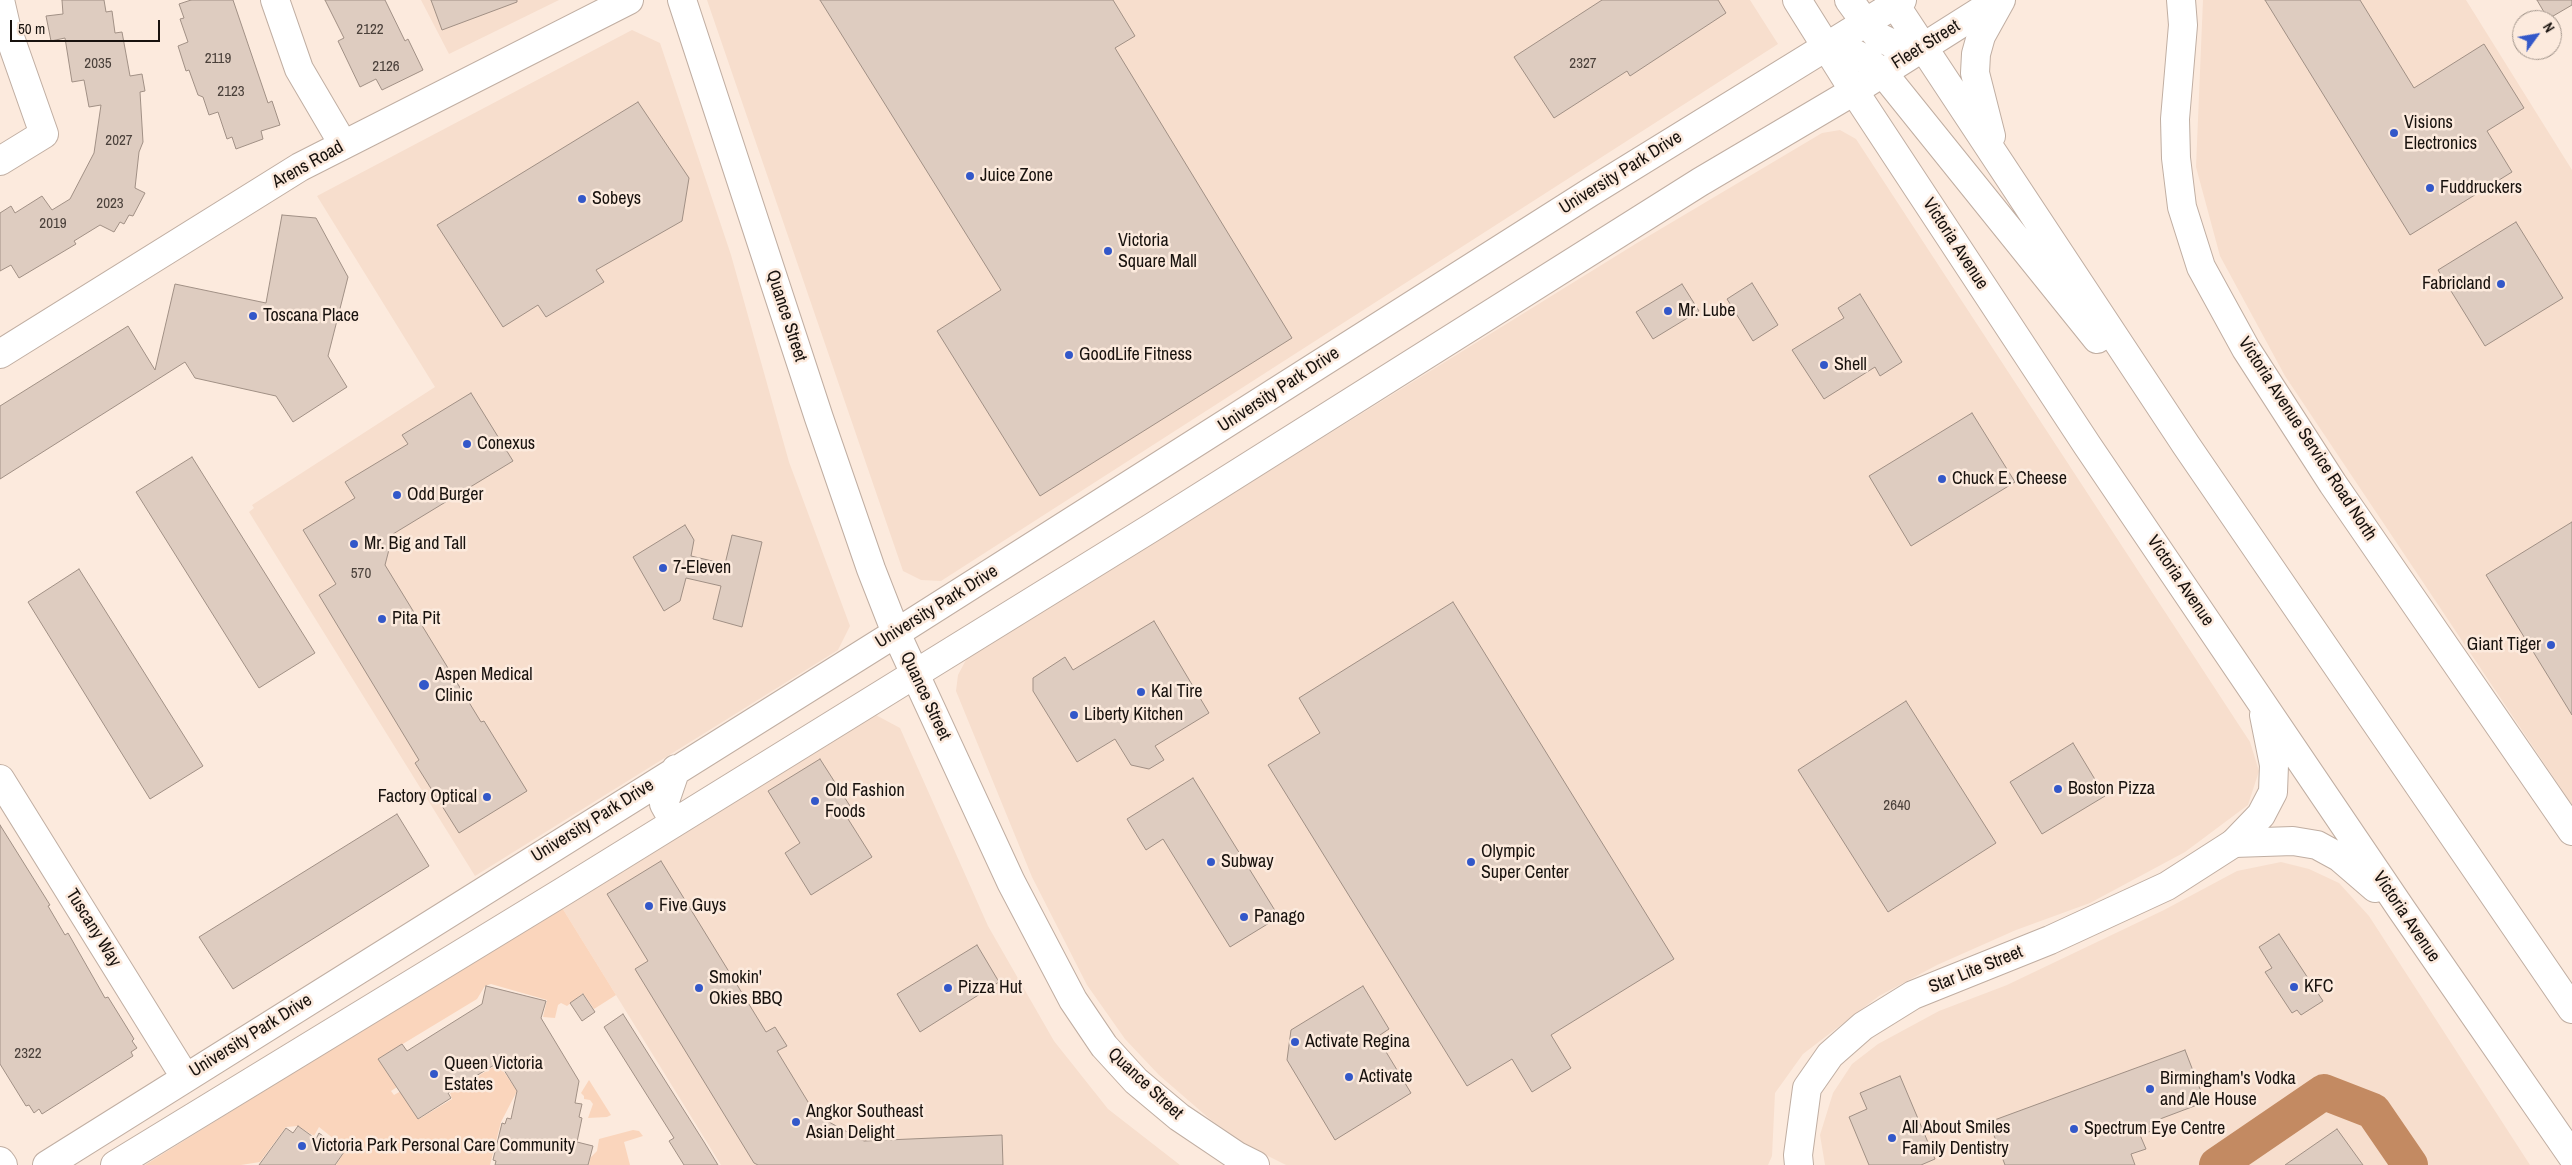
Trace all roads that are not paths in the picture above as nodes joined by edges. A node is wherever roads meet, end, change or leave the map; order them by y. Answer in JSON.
{"nodes":[{"id":1,"x":0,"y":0,"type":"edge"},
{"id":2,"x":275,"y":0,"type":"edge"},
{"id":3,"x":629,"y":0,"type":"edge"},
{"id":4,"x":682,"y":0,"type":"edge"},
{"id":5,"x":1797,"y":0,"type":"edge"},
{"id":6,"x":1849,"y":0,"type":"edge"},
{"id":7,"x":1999,"y":0,"type":"edge"},
{"id":8,"x":2181,"y":0,"type":"edge"},
{"id":9,"x":1896,"y":1,"type":"edge"},
{"id":10,"x":1865,"y":22,"type":"junction"},
{"id":11,"x":1826,"y":46,"type":"junction"},
{"id":12,"x":1922,"y":48,"type":"junction"},
{"id":13,"x":1883,"y":73,"type":"junction"},
{"id":14,"x":1854,"y":91,"type":"junction"},
{"id":15,"x":343,"y":144,"type":"junction"},
{"id":16,"x":0,"y":161,"type":"edge"},
{"id":17,"x":1999,"y":164,"type":"junction"},
{"id":18,"x":0,"y":354,"type":"edge"},
{"id":19,"x":2186,"y":445,"type":"junction"},
{"id":20,"x":896,"y":633,"type":"junction"},
{"id":21,"x":914,"y":673,"type":"junction"},
{"id":22,"x":2261,"y":701,"type":"junction"},
{"id":23,"x":676,"y":769,"type":"junction"},
{"id":24,"x":0,"y":779,"type":"edge"},
{"id":25,"x":674,"y":822,"type":"junction"},
{"id":26,"x":2572,"y":831,"type":"edge"},
{"id":27,"x":2234,"y":843,"type":"junction"},
{"id":28,"x":2402,"y":910,"type":"junction"},
{"id":29,"x":2572,"y":1009,"type":"edge"},
{"id":30,"x":186,"y":1077,"type":"junction"},
{"id":31,"x":2534,"y":1101,"type":"junction"},
{"id":32,"x":2572,"y":1144,"type":"edge"},
{"id":33,"x":2572,"y":1156,"type":"edge"},
{"id":34,"x":0,"y":1161,"type":"edge"},
{"id":35,"x":1241,"y":1162,"type":"edge"},
{"id":36,"x":3,"y":1165,"type":"edge"},
{"id":37,"x":47,"y":1165,"type":"edge"},
{"id":38,"x":115,"y":1165,"type":"edge"},
{"id":39,"x":1799,"y":1165,"type":"edge"}],
"edges":[{"from":1,"to":16,"type":"main road"},
{"from":2,"to":15,"type":"main road"},
{"from":3,"to":15,"type":"main road","name":"Arens Road"},
{"from":4,"to":20,"type":"main road","name":"Quance Street"},
{"from":5,"to":11,"type":"main road","name":"Victoria Avenue"},
{"from":6,"to":10,"type":"main road"},
{"from":7,"to":12,"type":"main road","name":"Fleet Street"},
{"from":7,"to":17,"type":"main road"},
{"from":8,"to":26,"type":"main road","name":"Victoria Avenue Service Road North"},
{"from":9,"to":10,"type":"main road"},
{"from":9,"to":12,"type":"main road"},
{"from":10,"to":11,"type":"main road"},
{"from":10,"to":12,"type":"main road"},
{"from":11,"to":13,"type":"main road"},
{"from":11,"to":14,"type":"main road","name":"Victoria Avenue"},
{"from":11,"to":20,"type":"main road","name":"University Park Drive"},
{"from":12,"to":13,"type":"main road","name":"Fleet Street"},
{"from":12,"to":17,"type":"main road"},
{"from":13,"to":14,"type":"main road","name":"Fleet Street"},
{"from":13,"to":19,"type":"main road"},
{"from":14,"to":21,"type":"main road"},
{"from":14,"to":22,"type":"main road","name":"Victoria Avenue"},
{"from":15,"to":18,"type":"main road","name":"Arens Road"},
{"from":17,"to":19,"type":"main road"},
{"from":19,"to":29,"type":"main road"},
{"from":20,"to":21,"type":"main road","name":"Quance Street"},
{"from":20,"to":23,"type":"main road","name":"University Park Drive"},
{"from":21,"to":25,"type":"main road"},
{"from":21,"to":35,"type":"main road","name":"Quance Street"},
{"from":22,"to":27,"type":"main road","name":"Star Lite Street"},
{"from":22,"to":28,"type":"main road","name":"Victoria Avenue"},
{"from":23,"to":25,"type":"main road"},
{"from":23,"to":30,"type":"main road","name":"University Park Drive"},
{"from":24,"to":30,"type":"main road","name":"Tuscany Way"},
{"from":25,"to":38,"type":"main road"},
{"from":27,"to":28,"type":"main road"},
{"from":27,"to":39,"type":"main road","name":"Star Lite Street"},
{"from":28,"to":31,"type":"main road","name":"Victoria Avenue"},
{"from":30,"to":37,"type":"main road","name":"University Park Drive"},
{"from":31,"to":32,"type":"main road"},
{"from":31,"to":33,"type":"main road","name":"Victoria Avenue"},
{"from":34,"to":36,"type":"main road"}]}
